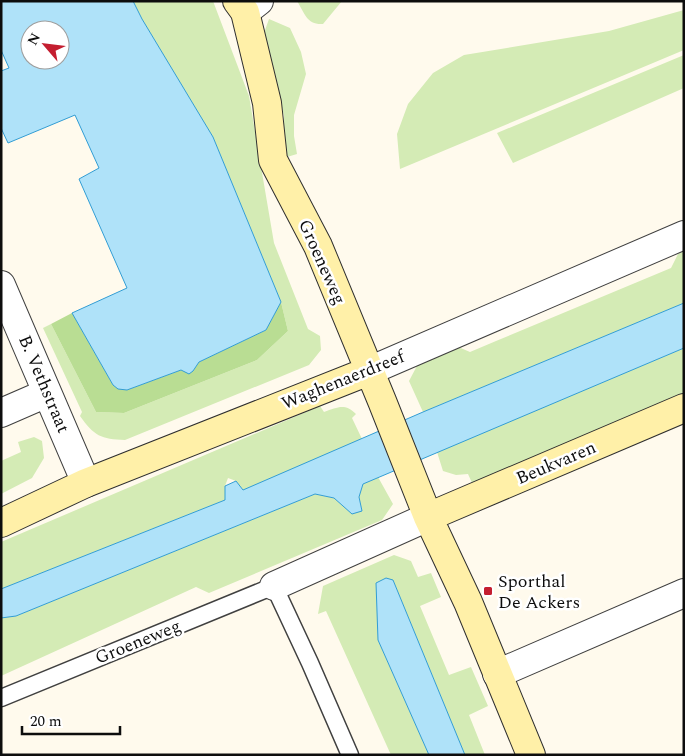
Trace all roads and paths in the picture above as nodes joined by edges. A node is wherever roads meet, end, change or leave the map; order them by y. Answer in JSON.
{"nodes":[{"id":1,"x":247,"y":5,"type":"edge"},
{"id":2,"x":684,"y":235,"type":"edge"},
{"id":3,"x":1,"y":285,"type":"edge"},
{"id":4,"x":369,"y":371,"type":"junction"},
{"id":5,"x":47,"y":393,"type":"junction"},
{"id":6,"x":684,"y":408,"type":"edge"},
{"id":7,"x":1,"y":413,"type":"edge"},
{"id":8,"x":86,"y":483,"type":"junction"},
{"id":9,"x":423,"y":505,"type":"junction"},
{"id":10,"x":1,"y":523,"type":"edge"},
{"id":11,"x":274,"y":586,"type":"junction"},
{"id":12,"x":683,"y":597,"type":"edge"},
{"id":13,"x":497,"y":674,"type":"junction"},
{"id":14,"x":1,"y":698,"type":"edge"},
{"id":15,"x":350,"y":755,"type":"edge"},
{"id":16,"x":531,"y":755,"type":"edge"}],
"edges":[{"from":1,"to":4,"type":"street","name":"Groeneweg"},
{"from":2,"to":4,"type":"street","name":"Waghenaerdreef"},
{"from":3,"to":5,"type":"street","name":"B. Vethstraat"},
{"from":4,"to":8,"type":"street","name":"Waghenaerdreef"},
{"from":4,"to":9,"type":"street","name":"Groeneweg"},
{"from":5,"to":7,"type":"street"},
{"from":5,"to":8,"type":"street","name":"B. Vethstraat"},
{"from":6,"to":9,"type":"street","name":"Beukvaren"},
{"from":8,"to":10,"type":"street","name":"Waghenaerdreef"},
{"from":9,"to":11,"type":"street","name":"Groeneweg"},
{"from":9,"to":13,"type":"street","name":"Groeneweg"},
{"from":11,"to":14,"type":"lane","name":"Groeneweg"},
{"from":11,"to":15,"type":"lane"},
{"from":12,"to":13,"type":"street"},
{"from":13,"to":16,"type":"street","name":"Groeneweg"}]}
